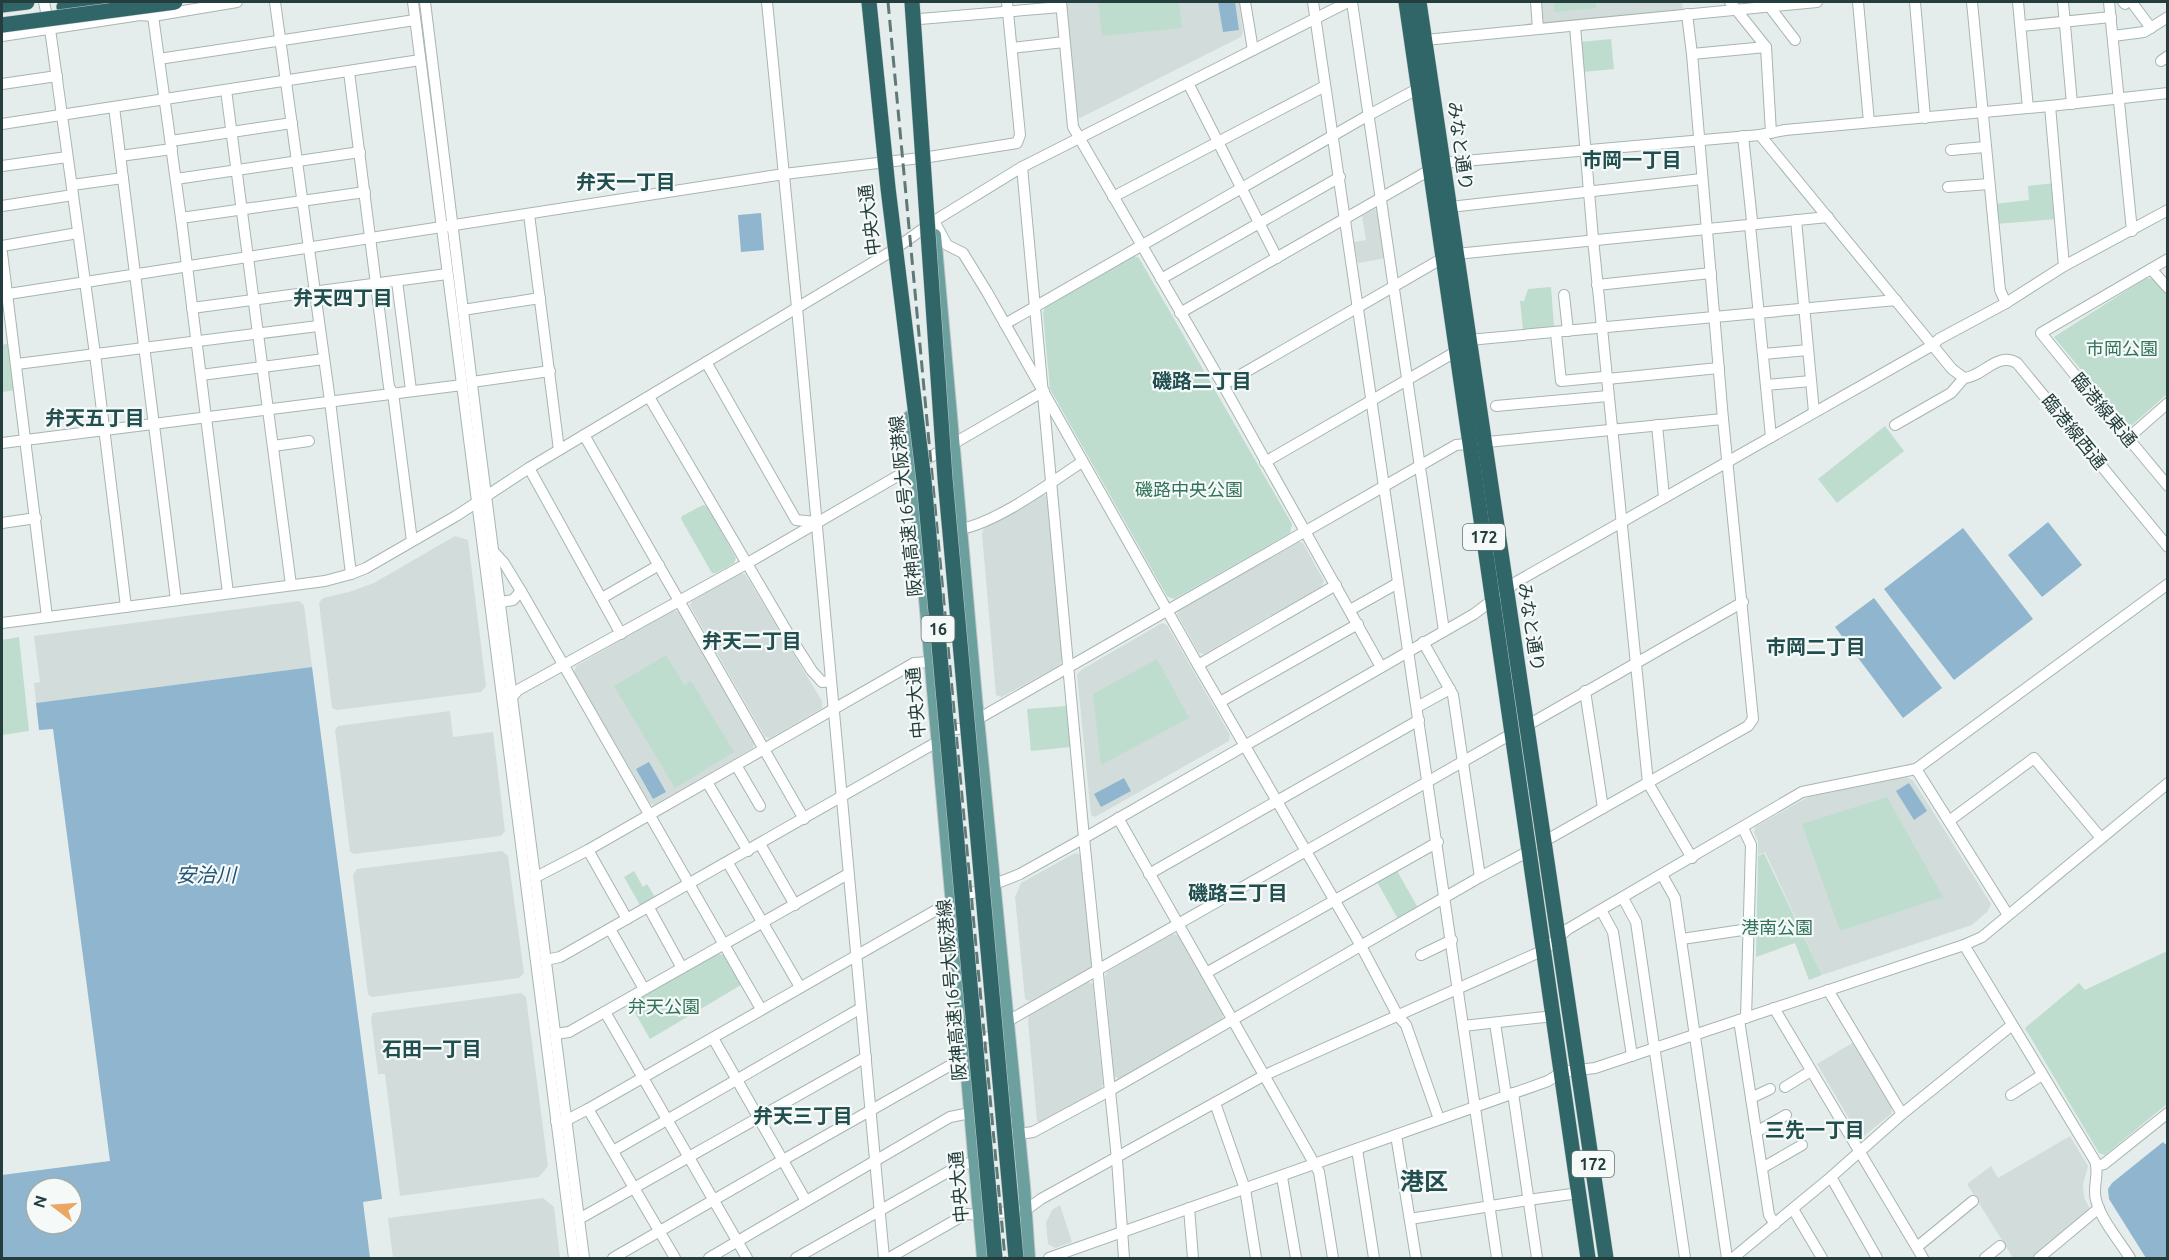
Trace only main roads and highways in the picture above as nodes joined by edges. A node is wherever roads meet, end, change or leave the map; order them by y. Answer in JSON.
{"nodes":[{"id":1,"x":27,"y":2,"type":"edge"},
{"id":2,"x":101,"y":2,"type":"edge"},
{"id":3,"x":175,"y":2,"type":"edge"},
{"id":4,"x":863,"y":2,"type":"edge"},
{"id":5,"x":869,"y":2,"type":"edge"},
{"id":6,"x":912,"y":2,"type":"edge"},
{"id":7,"x":918,"y":2,"type":"edge"},
{"id":8,"x":1406,"y":2,"type":"edge"},
{"id":9,"x":1419,"y":2,"type":"edge"},
{"id":10,"x":2,"y":5,"type":"edge"},
{"id":11,"x":2,"y":17,"type":"edge"},
{"id":12,"x":2,"y":25,"type":"edge"},
{"id":13,"x":1437,"y":167,"type":"junction"},
{"id":14,"x":1450,"y":256,"type":"junction"},
{"id":15,"x":1477,"y":442,"type":"junction"},
{"id":16,"x":1520,"y":729,"type":"junction"},
{"id":17,"x":1537,"y":846,"type":"junction"},
{"id":18,"x":983,"y":1258,"type":"edge"},
{"id":19,"x":995,"y":1258,"type":"edge"},
{"id":20,"x":1016,"y":1258,"type":"edge"},
{"id":21,"x":1029,"y":1258,"type":"edge"},
{"id":22,"x":1588,"y":1258,"type":"edge"},
{"id":23,"x":1606,"y":1258,"type":"edge"}],
"edges":[{"from":1,"to":10,"type":"highway"},
{"from":2,"to":11,"type":"highway"},
{"from":3,"to":12,"type":"highway","bridge":true},
{"from":4,"to":18,"type":"main road","name":"中央大通"},
{"from":5,"to":19,"type":"highway","name":"阪神高速16号大阪港線","number":"16","bridge":true},
{"from":6,"to":20,"type":"highway","number":"16","bridge":true},
{"from":7,"to":21,"type":"main road"},
{"from":8,"to":13,"type":"highway","name":"みなと通り","number":"172"},
{"from":9,"to":13,"type":"highway","name":"みなと通り","number":"172"},
{"from":13,"to":14,"type":"highway","name":"みなと通り","number":"172"},
{"from":13,"to":14,"type":"highway","name":"みなと通り","number":"172"},
{"from":14,"to":15,"type":"highway","name":"みなと通り","number":"172"},
{"from":14,"to":15,"type":"highway","name":"みなと通り","number":"172"},
{"from":15,"to":16,"type":"highway","name":"みなと通り","number":"172"},
{"from":15,"to":16,"type":"highway","name":"みなと通り","number":"172"},
{"from":16,"to":17,"type":"highway","name":"みなと通り","number":"172"},
{"from":17,"to":22,"type":"highway","name":"みなと通り","number":"172"},
{"from":17,"to":23,"type":"highway","name":"みなと通り","number":"172"}]}
